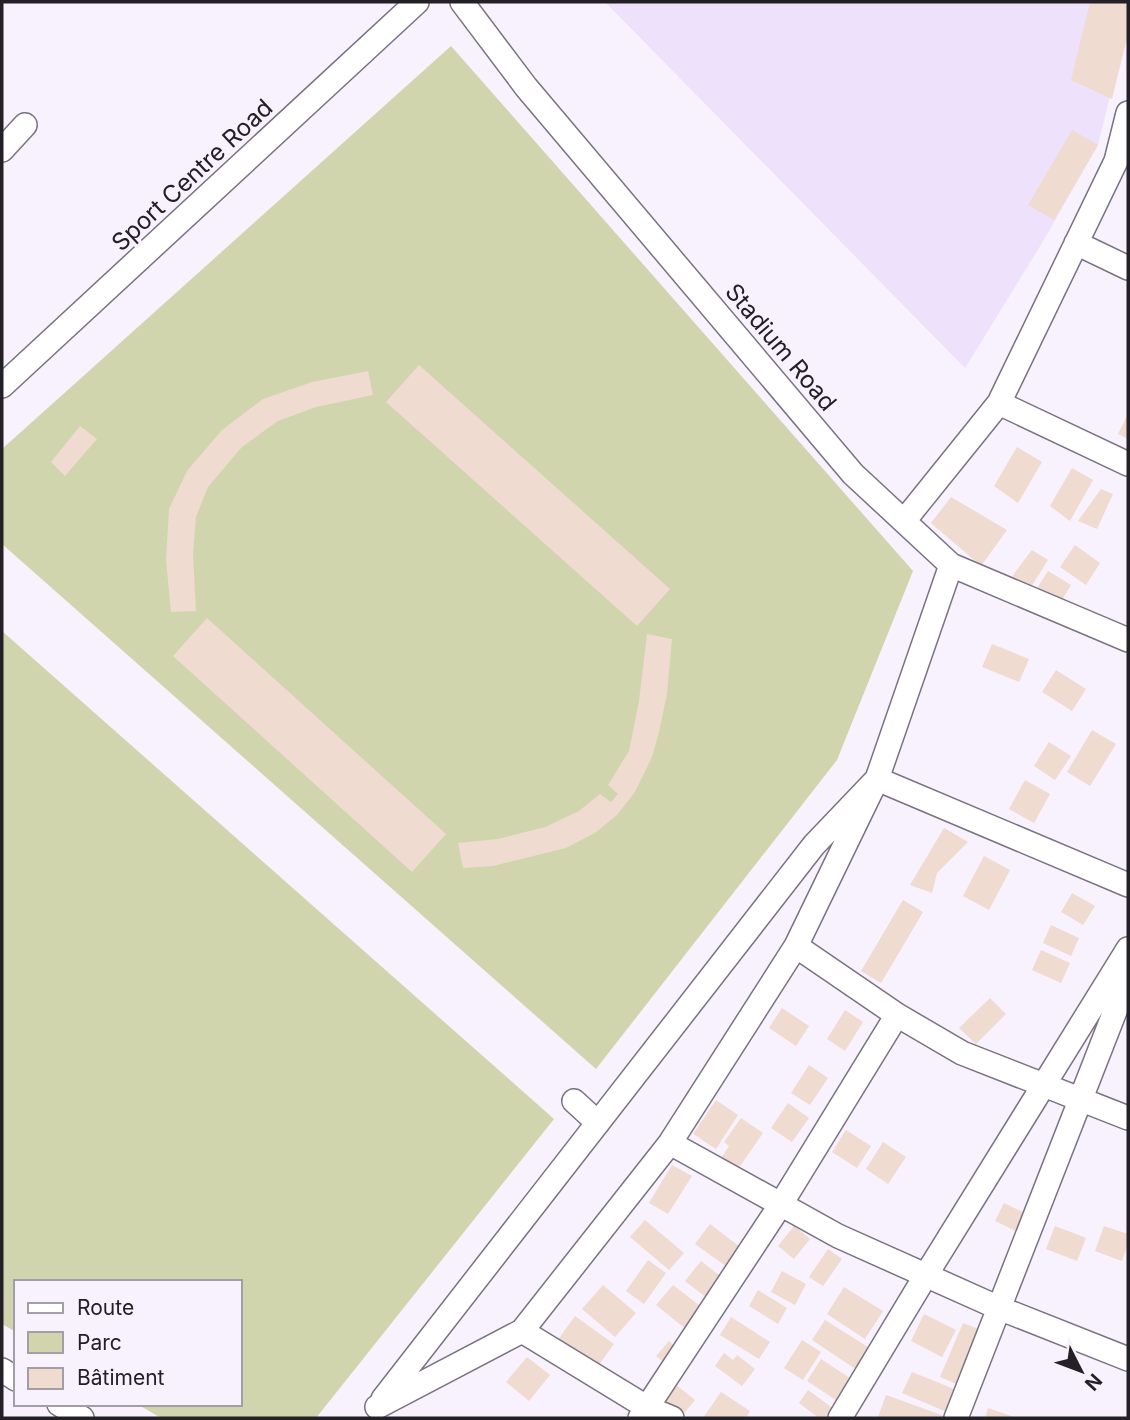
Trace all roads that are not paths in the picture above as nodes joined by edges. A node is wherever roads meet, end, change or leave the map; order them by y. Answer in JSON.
{"nodes":[{"id":1,"x":417,"y":2,"type":"edge"},
{"id":2,"x":462,"y":2,"type":"edge"},
{"id":3,"x":1128,"y":113,"type":"edge"},
{"id":4,"x":25,"y":125,"type":"dead end"},
{"id":5,"x":2,"y":150,"type":"edge"},
{"id":6,"x":1122,"y":163,"type":"edge"},
{"id":7,"x":1076,"y":243,"type":"junction"},
{"id":8,"x":1128,"y":268,"type":"edge"},
{"id":9,"x":2,"y":386,"type":"edge"},
{"id":10,"x":999,"y":403,"type":"junction"},
{"id":11,"x":1128,"y":464,"type":"edge"},
{"id":12,"x":904,"y":521,"type":"junction"},
{"id":13,"x":951,"y":565,"type":"junction"},
{"id":14,"x":1128,"y":640,"type":"edge"},
{"id":15,"x":877,"y":779,"type":"junction"},
{"id":16,"x":1128,"y":885,"type":"edge"},
{"id":17,"x":796,"y":946,"type":"junction"},
{"id":18,"x":1128,"y":949,"type":"edge"},
{"id":19,"x":1128,"y":978,"type":"edge"},
{"id":20,"x":897,"y":1015,"type":"junction"},
{"id":21,"x":1044,"y":1085,"type":"junction"},
{"id":22,"x":1081,"y":1099,"type":"junction"},
{"id":23,"x":574,"y":1101,"type":"dead end"},
{"id":24,"x":1128,"y":1118,"type":"edge"},
{"id":25,"x":598,"y":1123,"type":"junction"},
{"id":26,"x":670,"y":1143,"type":"junction"},
{"id":27,"x":781,"y":1204,"type":"junction"},
{"id":28,"x":926,"y":1275,"type":"junction"},
{"id":29,"x":999,"y":1308,"type":"junction"},
{"id":30,"x":522,"y":1331,"type":"junction"},
{"id":31,"x":1128,"y":1359,"type":"edge"},
{"id":32,"x":62,"y":1406,"type":"edge"},
{"id":33,"x":373,"y":1413,"type":"edge"},
{"id":34,"x":644,"y":1413,"type":"edge"},
{"id":35,"x":82,"y":1418,"type":"edge"},
{"id":36,"x":672,"y":1418,"type":"edge"},
{"id":37,"x":840,"y":1418,"type":"edge"},
{"id":38,"x":957,"y":1418,"type":"edge"}],
"edges":[{"from":1,"to":9,"type":"street","name":"Sport Centre Road"},
{"from":2,"to":12,"type":"street","name":"Stadium Road"},
{"from":3,"to":6,"type":"street"},
{"from":4,"to":5,"type":"street"},
{"from":6,"to":7,"type":"street"},
{"from":7,"to":8,"type":"street"},
{"from":7,"to":10,"type":"street"},
{"from":10,"to":11,"type":"street"},
{"from":10,"to":12,"type":"street"},
{"from":12,"to":13,"type":"street","name":"Stadium Road"},
{"from":13,"to":14,"type":"street","name":"Stadium Road"},
{"from":13,"to":15,"type":"street"},
{"from":15,"to":16,"type":"street"},
{"from":15,"to":17,"type":"street"},
{"from":15,"to":25,"type":"street"},
{"from":17,"to":20,"type":"street"},
{"from":17,"to":26,"type":"street"},
{"from":18,"to":21,"type":"street"},
{"from":19,"to":22,"type":"street"},
{"from":20,"to":21,"type":"street"},
{"from":20,"to":27,"type":"street"},
{"from":21,"to":22,"type":"street"},
{"from":21,"to":28,"type":"street"},
{"from":22,"to":24,"type":"street"},
{"from":22,"to":29,"type":"street"},
{"from":23,"to":25,"type":"street"},
{"from":25,"to":33,"type":"street"},
{"from":26,"to":27,"type":"street"},
{"from":26,"to":30,"type":"street"},
{"from":27,"to":28,"type":"street"},
{"from":27,"to":34,"type":"street"},
{"from":28,"to":29,"type":"street"},
{"from":28,"to":37,"type":"street"},
{"from":29,"to":31,"type":"street"},
{"from":29,"to":38,"type":"street"},
{"from":30,"to":33,"type":"street"},
{"from":30,"to":34,"type":"street"},
{"from":32,"to":35,"type":"street"},
{"from":34,"to":36,"type":"street"}]}
